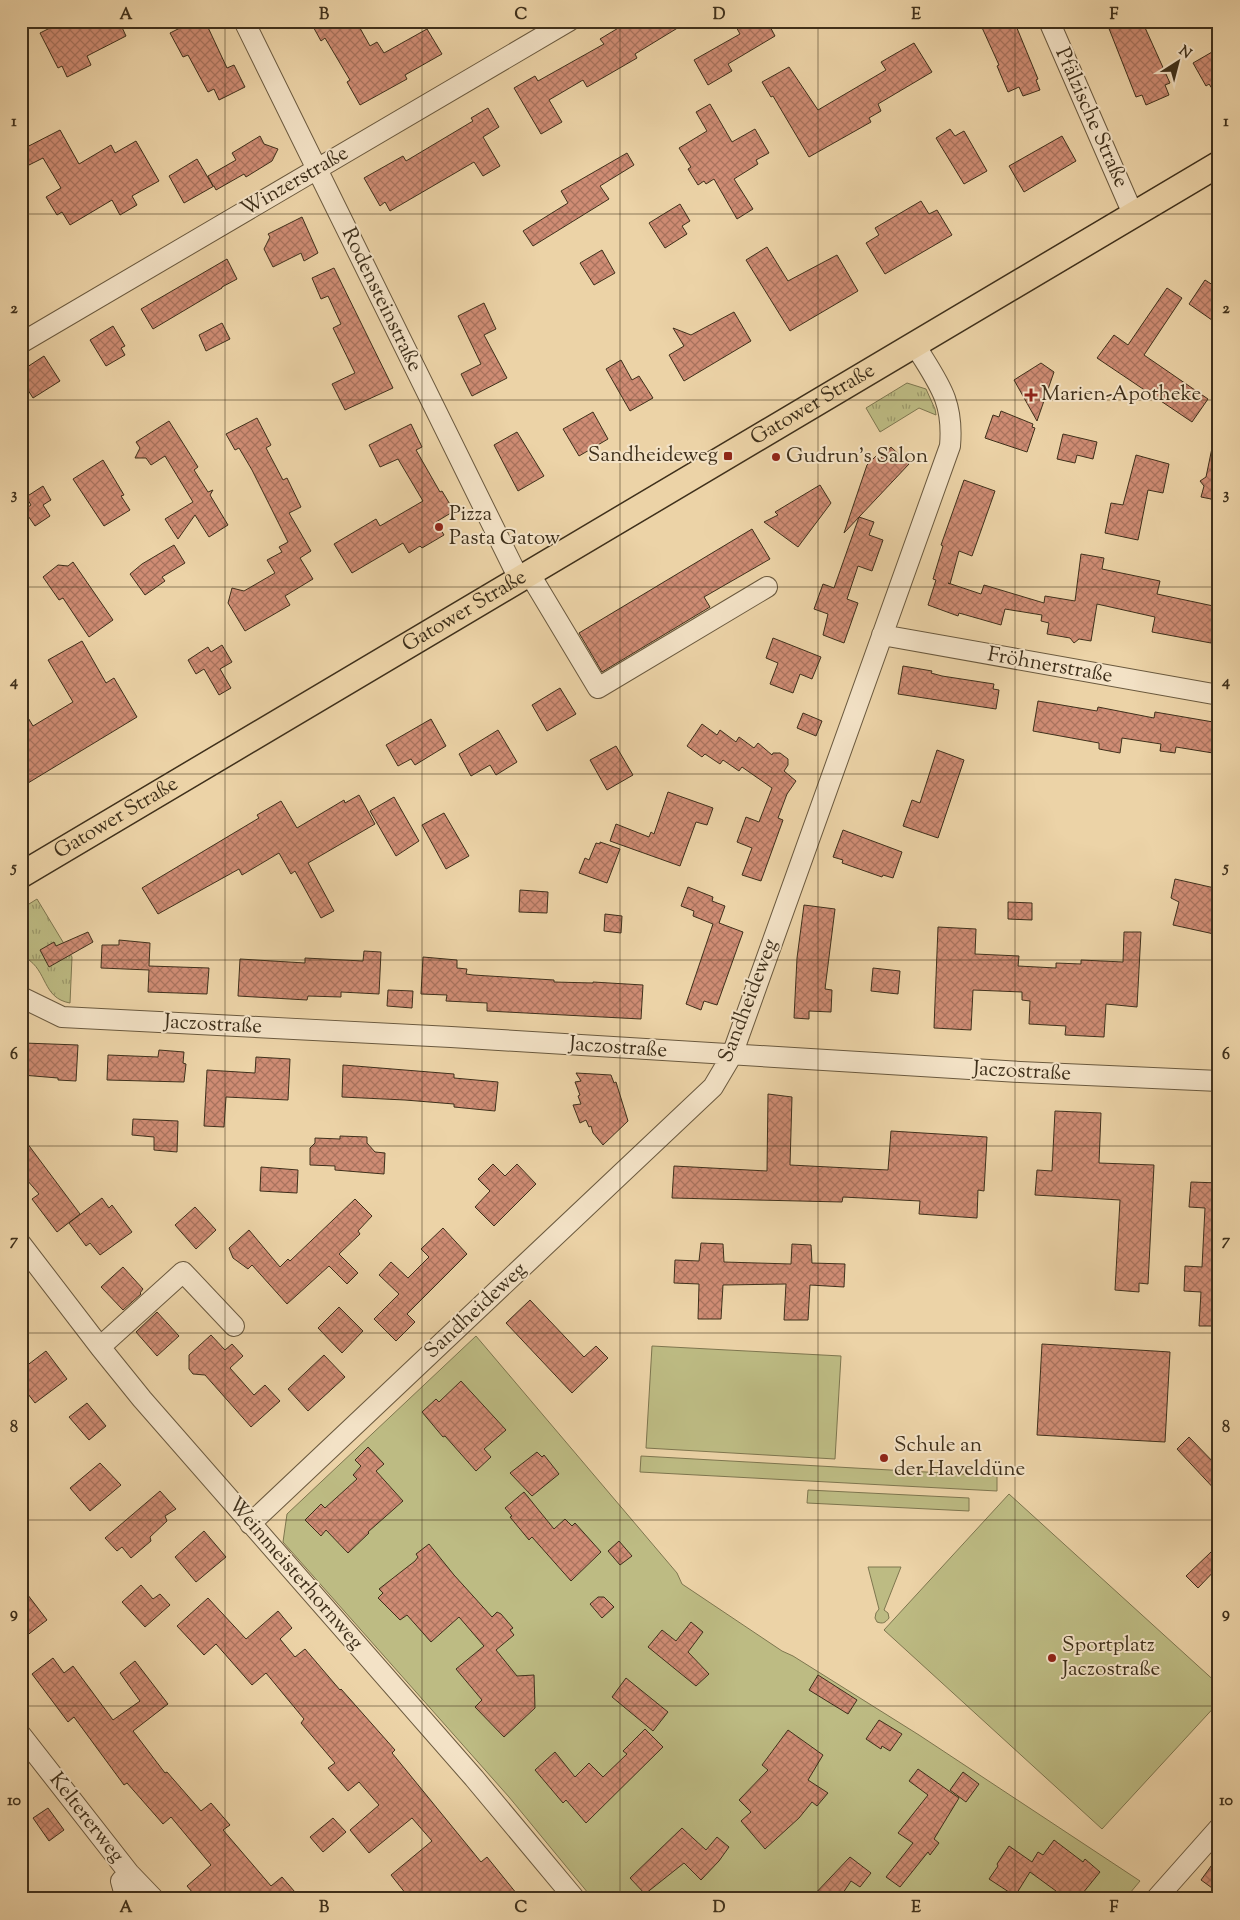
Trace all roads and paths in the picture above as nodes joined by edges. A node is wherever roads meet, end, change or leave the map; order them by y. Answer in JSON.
{"nodes":[{"id":1,"x":244,"y":21,"type":"edge"},
{"id":2,"x":569,"y":21,"type":"edge"},
{"id":3,"x":1048,"y":21,"type":"edge"},
{"id":4,"x":1219,"y":164,"type":"edge"},
{"id":5,"x":318,"y":168,"type":"junction"},
{"id":6,"x":1133,"y":214,"type":"junction"},
{"id":7,"x":21,"y":343,"type":"edge"},
{"id":8,"x":915,"y":345,"type":"junction"},
{"id":9,"x":524,"y":576,"type":"junction"},
{"id":10,"x":767,"y":587,"type":"dead end"},
{"id":11,"x":882,"y":636,"type":"junction"},
{"id":12,"x":1219,"y":695,"type":"edge"},
{"id":13,"x":21,"y":875,"type":"edge"},
{"id":14,"x":21,"y":996,"type":"edge"},
{"id":15,"x":732,"y":1055,"type":"junction"},
{"id":16,"x":1219,"y":1081,"type":"edge"},
{"id":17,"x":21,"y":1244,"type":"edge"},
{"id":18,"x":234,"y":1326,"type":"dead end"},
{"id":19,"x":100,"y":1348,"type":"junction"},
{"id":20,"x":250,"y":1524,"type":"junction"},
{"id":21,"x":21,"y":1735,"type":"edge"},
{"id":22,"x":1219,"y":1828,"type":"edge"},
{"id":23,"x":129,"y":1873,"type":"junction"},
{"id":24,"x":126,"y":1899,"type":"edge"},
{"id":25,"x":154,"y":1899,"type":"edge"},
{"id":26,"x":575,"y":1899,"type":"edge"},
{"id":27,"x":1156,"y":1899,"type":"edge"}],
"edges":[{"from":1,"to":5,"type":"street","name":"Rodensteinstraße"},
{"from":2,"to":5,"type":"street","name":"Winzerstraße"},
{"from":3,"to":6,"type":"street","name":"Pfälzische Straße"},
{"from":4,"to":6,"type":"main road","name":"Gatower Straße"},
{"from":5,"to":7,"type":"street","name":"Winzerstraße"},
{"from":5,"to":9,"type":"street","name":"Rodensteinstraße"},
{"from":6,"to":8,"type":"main road","name":"Gatower Straße"},
{"from":8,"to":9,"type":"main road","name":"Gatower Straße"},
{"from":8,"to":11,"type":"street","name":"Sandheideweg"},
{"from":9,"to":10,"type":"street","name":"Rodensteinstraße"},
{"from":9,"to":13,"type":"main road","name":"Gatower Straße"},
{"from":11,"to":12,"type":"street","name":"Fröhnerstraße"},
{"from":11,"to":15,"type":"street","name":"Sandheideweg"},
{"from":14,"to":15,"type":"street","name":"Jaczostraße"},
{"from":15,"to":16,"type":"street","name":"Jaczostraße"},
{"from":15,"to":20,"type":"street","name":"Sandheideweg"},
{"from":17,"to":19,"type":"street","name":"Weinmeisterhornweg"},
{"from":18,"to":19,"type":"street"},
{"from":19,"to":20,"type":"street","name":"Weinmeisterhornweg"},
{"from":20,"to":26,"type":"street","name":"Weinmeisterhornweg"},
{"from":21,"to":23,"type":"street","name":"Keltererweg"},
{"from":22,"to":27,"type":"street"},
{"from":23,"to":24,"type":"street"},
{"from":23,"to":25,"type":"street","name":"Keltererweg"}]}
